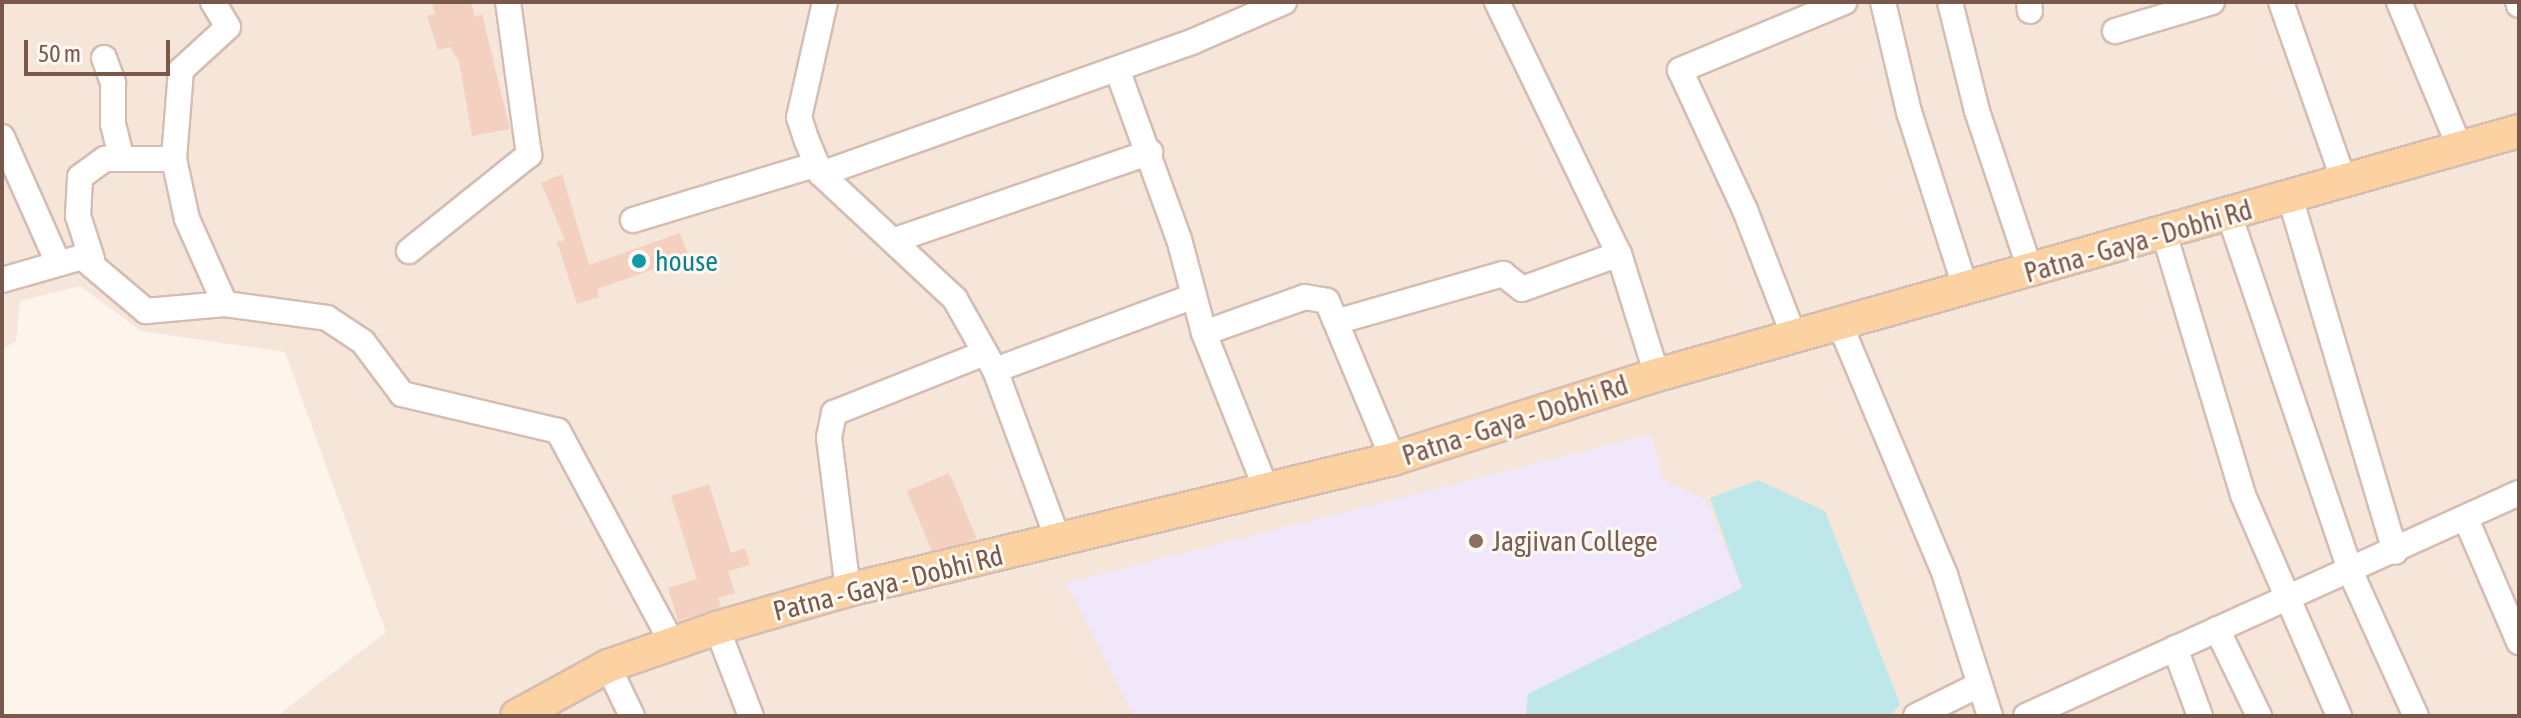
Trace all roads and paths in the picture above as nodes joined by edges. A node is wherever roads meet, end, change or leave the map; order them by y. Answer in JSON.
{"nodes":[{"id":1,"x":213,"y":2,"type":"edge"},
{"id":2,"x":508,"y":2,"type":"edge"},
{"id":3,"x":825,"y":2,"type":"edge"},
{"id":4,"x":1497,"y":2,"type":"edge"},
{"id":5,"x":1844,"y":2,"type":"edge"},
{"id":6,"x":1883,"y":2,"type":"edge"},
{"id":7,"x":1950,"y":2,"type":"edge"},
{"id":8,"x":2212,"y":2,"type":"edge"},
{"id":9,"x":2281,"y":2,"type":"edge"},
{"id":10,"x":2399,"y":2,"type":"edge"},
{"id":11,"x":1274,"y":4,"type":"edge"},
{"id":12,"x":2115,"y":31,"type":"dead end"},
{"id":13,"x":104,"y":58,"type":"dead end"},
{"id":14,"x":1117,"y":69,"type":"junction"},
{"id":15,"x":2519,"y":131,"type":"edge"},
{"id":16,"x":2,"y":137,"type":"edge"},
{"id":17,"x":2460,"y":148,"type":"junction"},
{"id":18,"x":1150,"y":152,"type":"junction"},
{"id":19,"x":121,"y":157,"type":"junction"},
{"id":20,"x":174,"y":159,"type":"junction"},
{"id":21,"x":819,"y":169,"type":"junction"},
{"id":22,"x":2344,"y":181,"type":"junction"},
{"id":23,"x":2290,"y":197,"type":"junction"},
{"id":24,"x":2229,"y":214,"type":"junction"},
{"id":25,"x":633,"y":220,"type":"dead end"},
{"id":26,"x":2164,"y":233,"type":"junction"},
{"id":27,"x":895,"y":240,"type":"junction"},
{"id":28,"x":409,"y":251,"type":"dead end"},
{"id":29,"x":1619,"y":254,"type":"junction"},
{"id":30,"x":92,"y":259,"type":"junction"},
{"id":31,"x":58,"y":263,"type":"junction"},
{"id":32,"x":2031,"y":272,"type":"junction"},
{"id":33,"x":2,"y":280,"type":"edge"},
{"id":34,"x":1966,"y":290,"type":"junction"},
{"id":35,"x":1191,"y":297,"type":"junction"},
{"id":36,"x":225,"y":304,"type":"junction"},
{"id":37,"x":1339,"y":321,"type":"junction"},
{"id":38,"x":1841,"y":327,"type":"junction"},
{"id":39,"x":1204,"y":333,"type":"junction"},
{"id":40,"x":1795,"y":339,"type":"junction"},
{"id":41,"x":990,"y":361,"type":"junction"},
{"id":42,"x":1657,"y":375,"type":"junction"},
{"id":43,"x":1393,"y":459,"type":"junction"},
{"id":44,"x":1267,"y":491,"type":"junction"},
{"id":45,"x":2519,"y":493,"type":"edge"},
{"id":46,"x":2466,"y":519,"type":"junction"},
{"id":47,"x":1059,"y":542,"type":"junction"},
{"id":48,"x":2395,"y":552,"type":"junction"},
{"id":49,"x":2351,"y":573,"type":"junction"},
{"id":50,"x":848,"y":590,"type":"junction"},
{"id":51,"x":2289,"y":601,"type":"junction"},
{"id":52,"x":717,"y":628,"type":"junction"},
{"id":53,"x":2217,"y":629,"type":"junction"},
{"id":54,"x":671,"y":641,"type":"junction"},
{"id":55,"x":2519,"y":642,"type":"edge"},
{"id":56,"x":2175,"y":648,"type":"junction"},
{"id":57,"x":608,"y":666,"type":"junction"},
{"id":58,"x":1979,"y":685,"type":"junction"},
{"id":59,"x":518,"y":716,"type":"edge"},
{"id":60,"x":632,"y":716,"type":"edge"},
{"id":61,"x":751,"y":716,"type":"edge"},
{"id":62,"x":1916,"y":716,"type":"edge"},
{"id":63,"x":1990,"y":716,"type":"edge"},
{"id":64,"x":2026,"y":716,"type":"edge"},
{"id":65,"x":2200,"y":716,"type":"edge"},
{"id":66,"x":2259,"y":716,"type":"edge"},
{"id":67,"x":2339,"y":716,"type":"edge"},
{"id":68,"x":2416,"y":716,"type":"edge"}],
"edges":[{"from":1,"to":20,"type":"street"},
{"from":2,"to":28,"type":"street"},
{"from":3,"to":21,"type":"street"},
{"from":4,"to":29,"type":"street"},
{"from":5,"to":40,"type":"street"},
{"from":6,"to":34,"type":"street"},
{"from":7,"to":32,"type":"street"},
{"from":8,"to":12,"type":"street"},
{"from":9,"to":22,"type":"street"},
{"from":10,"to":17,"type":"street"},
{"from":11,"to":14,"type":"street"},
{"from":13,"to":19,"type":"street"},
{"from":14,"to":18,"type":"street"},
{"from":14,"to":21,"type":"street"},
{"from":15,"to":17,"type":"main road","name":"Patna - Gaya - Dobhi Rd"},
{"from":16,"to":31,"type":"street"},
{"from":17,"to":22,"type":"main road","name":"Patna - Gaya - Dobhi Rd"},
{"from":18,"to":27,"type":"street"},
{"from":18,"to":35,"type":"street"},
{"from":19,"to":20,"type":"street"},
{"from":19,"to":30,"type":"street"},
{"from":20,"to":36,"type":"street"},
{"from":21,"to":25,"type":"street"},
{"from":21,"to":27,"type":"street"},
{"from":22,"to":23,"type":"main road","name":"Patna - Gaya - Dobhi Rd"},
{"from":23,"to":24,"type":"main road","name":"Patna - Gaya - Dobhi Rd"},
{"from":23,"to":48,"type":"street"},
{"from":24,"to":26,"type":"main road","name":"Patna - Gaya - Dobhi Rd"},
{"from":24,"to":49,"type":"street"},
{"from":26,"to":32,"type":"main road","name":"Patna - Gaya - Dobhi Rd"},
{"from":26,"to":51,"type":"street"},
{"from":27,"to":41,"type":"street"},
{"from":29,"to":37,"type":"street"},
{"from":29,"to":42,"type":"street"},
{"from":30,"to":31,"type":"street"},
{"from":30,"to":36,"type":"street"},
{"from":31,"to":33,"type":"street"},
{"from":32,"to":34,"type":"main road","name":"Patna - Gaya - Dobhi Rd"},
{"from":34,"to":38,"type":"main road","name":"Patna - Gaya - Dobhi Rd"},
{"from":35,"to":39,"type":"street"},
{"from":35,"to":41,"type":"street"},
{"from":36,"to":54,"type":"street"},
{"from":37,"to":39,"type":"street"},
{"from":37,"to":43,"type":"street"},
{"from":38,"to":40,"type":"main road","name":"Patna - Gaya - Dobhi Rd"},
{"from":38,"to":58,"type":"street"},
{"from":39,"to":44,"type":"street"},
{"from":40,"to":42,"type":"main road","name":"Patna - Gaya - Dobhi Rd"},
{"from":41,"to":47,"type":"street"},
{"from":41,"to":50,"type":"street"},
{"from":42,"to":43,"type":"main road","name":"Patna - Gaya - Dobhi Rd"},
{"from":43,"to":44,"type":"main road","name":"Patna - Gaya - Dobhi Rd"},
{"from":44,"to":47,"type":"main road","name":"Patna - Gaya - Dobhi Rd"},
{"from":45,"to":46,"type":"street"},
{"from":46,"to":48,"type":"street"},
{"from":46,"to":55,"type":"street"},
{"from":47,"to":50,"type":"main road","name":"Patna - Gaya - Dobhi Rd"},
{"from":48,"to":49,"type":"street"},
{"from":49,"to":51,"type":"street"},
{"from":49,"to":68,"type":"street"},
{"from":50,"to":52,"type":"main road","name":"Patna - Gaya - Dobhi Rd"},
{"from":51,"to":53,"type":"street"},
{"from":51,"to":67,"type":"street"},
{"from":52,"to":54,"type":"main road","name":"Patna - Gaya - Dobhi Rd"},
{"from":52,"to":61,"type":"street"},
{"from":53,"to":56,"type":"street"},
{"from":53,"to":66,"type":"street"},
{"from":54,"to":57,"type":"main road","name":"Patna - Gaya - Dobhi Rd"},
{"from":56,"to":64,"type":"street"},
{"from":56,"to":65,"type":"street"},
{"from":57,"to":59,"type":"main road","name":"Patna - Gaya - Dobhi Rd"},
{"from":57,"to":60,"type":"street"},
{"from":58,"to":62,"type":"street"},
{"from":58,"to":63,"type":"street"}]}
